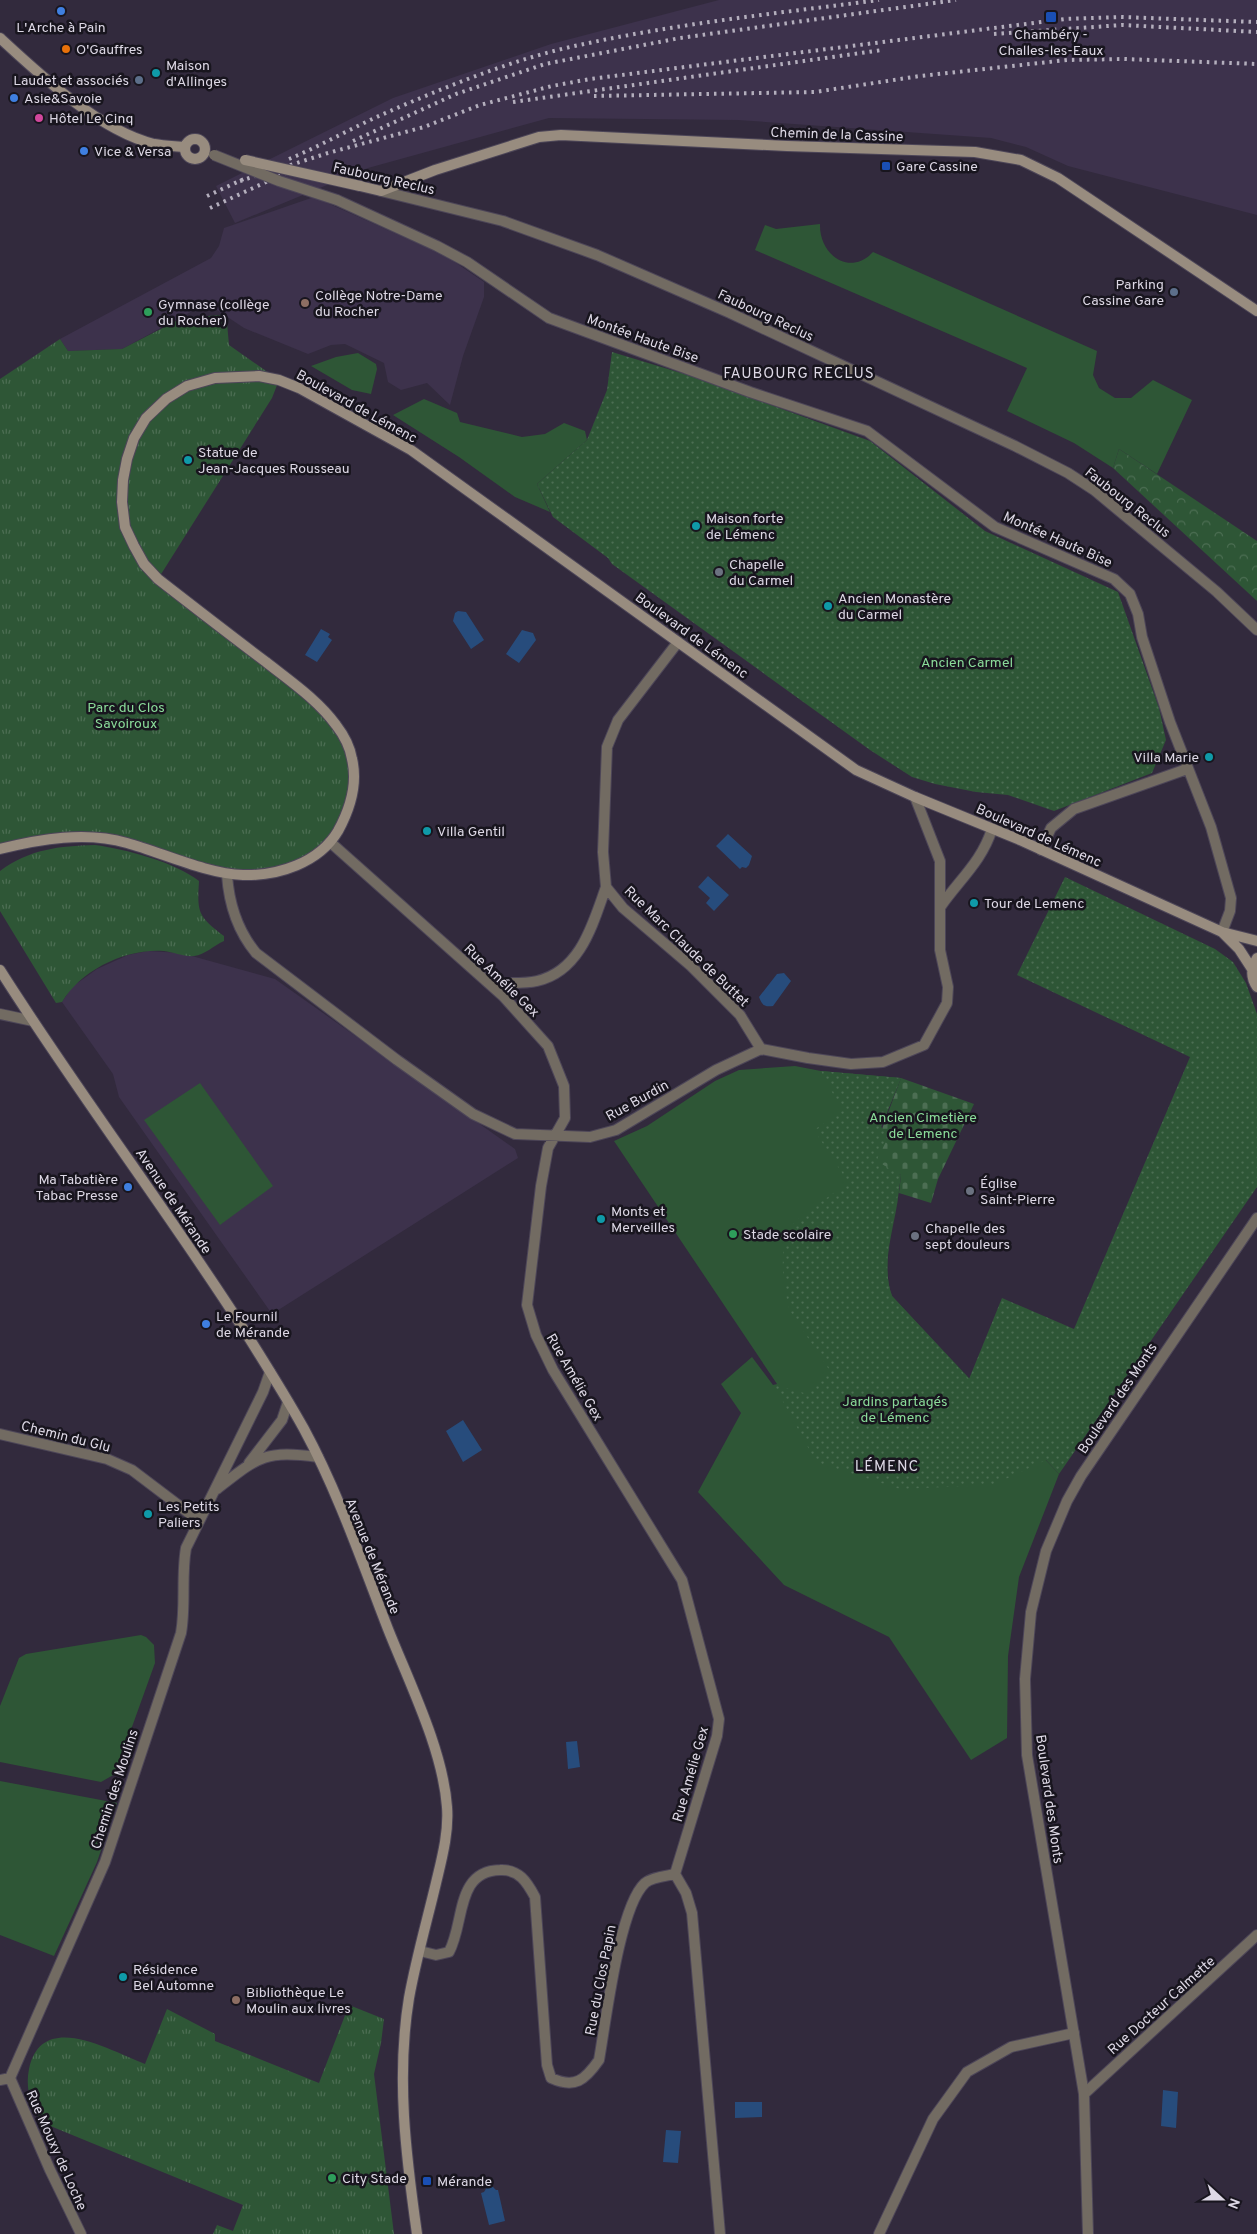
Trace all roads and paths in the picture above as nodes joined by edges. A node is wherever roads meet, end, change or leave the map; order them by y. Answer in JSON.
{"nodes":[{"id":1,"x":0,"y":38,"type":"edge"},
{"id":2,"x":209,"y":153,"type":"junction"},
{"id":3,"x":381,"y":191,"type":"junction"},
{"id":4,"x":1257,"y":311,"type":"edge"},
{"id":5,"x":1257,"y":630,"type":"edge"},
{"id":6,"x":678,"y":642,"type":"junction"},
{"id":7,"x":1187,"y":769,"type":"junction"},
{"id":8,"x":915,"y":797,"type":"junction"},
{"id":9,"x":992,"y":829,"type":"junction"},
{"id":10,"x":330,"y":842,"type":"junction"},
{"id":11,"x":0,"y":849,"type":"edge"},
{"id":12,"x":1041,"y":850,"type":"junction"},
{"id":13,"x":227,"y":875,"type":"junction"},
{"id":14,"x":606,"y":887,"type":"junction"},
{"id":15,"x":941,"y":906,"type":"junction"},
{"id":16,"x":1222,"y":932,"type":"junction"},
{"id":17,"x":1257,"y":941,"type":"edge"},
{"id":18,"x":1257,"y":958,"type":"edge"},
{"id":19,"x":1252,"y":969,"type":"junction"},
{"id":20,"x":0,"y":970,"type":"edge"},
{"id":21,"x":1257,"y":987,"type":"edge"},
{"id":22,"x":1257,"y":995,"type":"edge"},
{"id":23,"x":503,"y":996,"type":"junction"},
{"id":24,"x":0,"y":1014,"type":"edge"},
{"id":25,"x":33,"y":1021,"type":"junction"},
{"id":26,"x":762,"y":1049,"type":"junction"},
{"id":27,"x":556,"y":1136,"type":"junction"},
{"id":28,"x":1257,"y":1218,"type":"edge"},
{"id":29,"x":270,"y":1372,"type":"junction"},
{"id":30,"x":288,"y":1402,"type":"junction"},
{"id":31,"x":0,"y":1434,"type":"edge"},
{"id":32,"x":318,"y":1457,"type":"junction"},
{"id":33,"x":247,"y":1465,"type":"junction"},
{"id":34,"x":214,"y":1491,"type":"junction"},
{"id":35,"x":198,"y":1520,"type":"junction"},
{"id":36,"x":675,"y":1874,"type":"junction"},
{"id":37,"x":1257,"y":1936,"type":"edge"},
{"id":38,"x":420,"y":1951,"type":"junction"},
{"id":39,"x":1074,"y":2033,"type":"junction"},
{"id":40,"x":5,"y":2079,"type":"edge"},
{"id":41,"x":1084,"y":2094,"type":"junction"},
{"id":42,"x":81,"y":2234,"type":"edge"},
{"id":43,"x":417,"y":2234,"type":"edge"},
{"id":44,"x":720,"y":2234,"type":"edge"},
{"id":45,"x":880,"y":2234,"type":"edge"},
{"id":46,"x":1088,"y":2234,"type":"edge"}],
"edges":[{"from":1,"to":2,"type":"main road","name":"Faubourg Reclus"},
{"from":2,"to":3,"type":"main road","name":"Faubourg Reclus","bridge":true},
{"from":2,"to":7,"type":"street","name":"Montée Haute Bise","bridge":true},
{"from":3,"to":4,"type":"main road","name":"Chemin de la Cassine"},
{"from":3,"to":5,"type":"street","name":"Faubourg Reclus"},
{"from":6,"to":8,"type":"main road","name":"Boulevard de Lémenc"},
{"from":6,"to":10,"type":"main road","name":"Boulevard de Lémenc"},
{"from":6,"to":14,"type":"street","name":"Rue Marc Claude de Buttet"},
{"from":7,"to":12,"type":"street"},
{"from":7,"to":16,"type":"street","name":"Montée Haute Bise"},
{"from":8,"to":9,"type":"main road","name":"Boulevard de Lémenc"},
{"from":8,"to":15,"type":"street"},
{"from":9,"to":12,"type":"main road","name":"Boulevard de Lémenc"},
{"from":9,"to":15,"type":"street"},
{"from":10,"to":13,"type":"main road","name":"Boulevard de Lémenc"},
{"from":10,"to":23,"type":"street","name":"Rue Amélie Gex"},
{"from":11,"to":13,"type":"main road","name":"Boulevard de Lémenc"},
{"from":12,"to":16,"type":"main road","name":"Boulevard de Lémenc"},
{"from":13,"to":27,"type":"street","name":"Rue Burdin"},
{"from":14,"to":23,"type":"street"},
{"from":14,"to":26,"type":"street","name":"Rue Marc Claude de Buttet"},
{"from":15,"to":26,"type":"street"},
{"from":16,"to":17,"type":"main road","name":"Boulevard de Lémenc"},
{"from":16,"to":19,"type":"main road","name":"Boulevard de Lémenc"},
{"from":18,"to":19,"type":"main road"},
{"from":19,"to":21,"type":"main road","name":"Boulevard de Lémenc"},
{"from":20,"to":25,"type":"main road","name":"Avenue de Mérande"},
{"from":21,"to":22,"type":"street"},
{"from":23,"to":27,"type":"street","name":"Rue Amélie Gex"},
{"from":24,"to":25,"type":"street"},
{"from":25,"to":29,"type":"main road","name":"Avenue de Mérande"},
{"from":26,"to":27,"type":"street","name":"Rue Burdin"},
{"from":27,"to":36,"type":"street","name":"Rue Amélie Gex"},
{"from":28,"to":39,"type":"street","name":"Boulevard des Monts"},
{"from":29,"to":30,"type":"main road","name":"Avenue de Mérande"},
{"from":29,"to":34,"type":"street","name":"Chemin des Moulins"},
{"from":30,"to":32,"type":"main road","name":"Avenue de Mérande"},
{"from":30,"to":33,"type":"street","name":"Chemin des Moulins"},
{"from":31,"to":35,"type":"street","name":"Chemin du Glu"},
{"from":32,"to":33,"type":"street","name":"Chemin des Moulins"},
{"from":32,"to":38,"type":"main road","name":"Avenue de Mérande"},
{"from":33,"to":34,"type":"street","name":"Chemin des Moulins"},
{"from":34,"to":35,"type":"street","name":"Chemin des Moulins"},
{"from":35,"to":40,"type":"street","name":"Chemin des Moulins"},
{"from":36,"to":38,"type":"street","name":"Rue du Clos Papin"},
{"from":36,"to":44,"type":"street"},
{"from":37,"to":41,"type":"street","name":"Rue Docteur Calmette"},
{"from":38,"to":43,"type":"main road","name":"Avenue de Mérande"},
{"from":39,"to":41,"type":"street","name":"Boulevard des Monts"},
{"from":39,"to":45,"type":"street"},
{"from":40,"to":42,"type":"street","name":"Rue Mouxy de Loche"},
{"from":41,"to":46,"type":"street","name":"Boulevard des Monts"}]}
